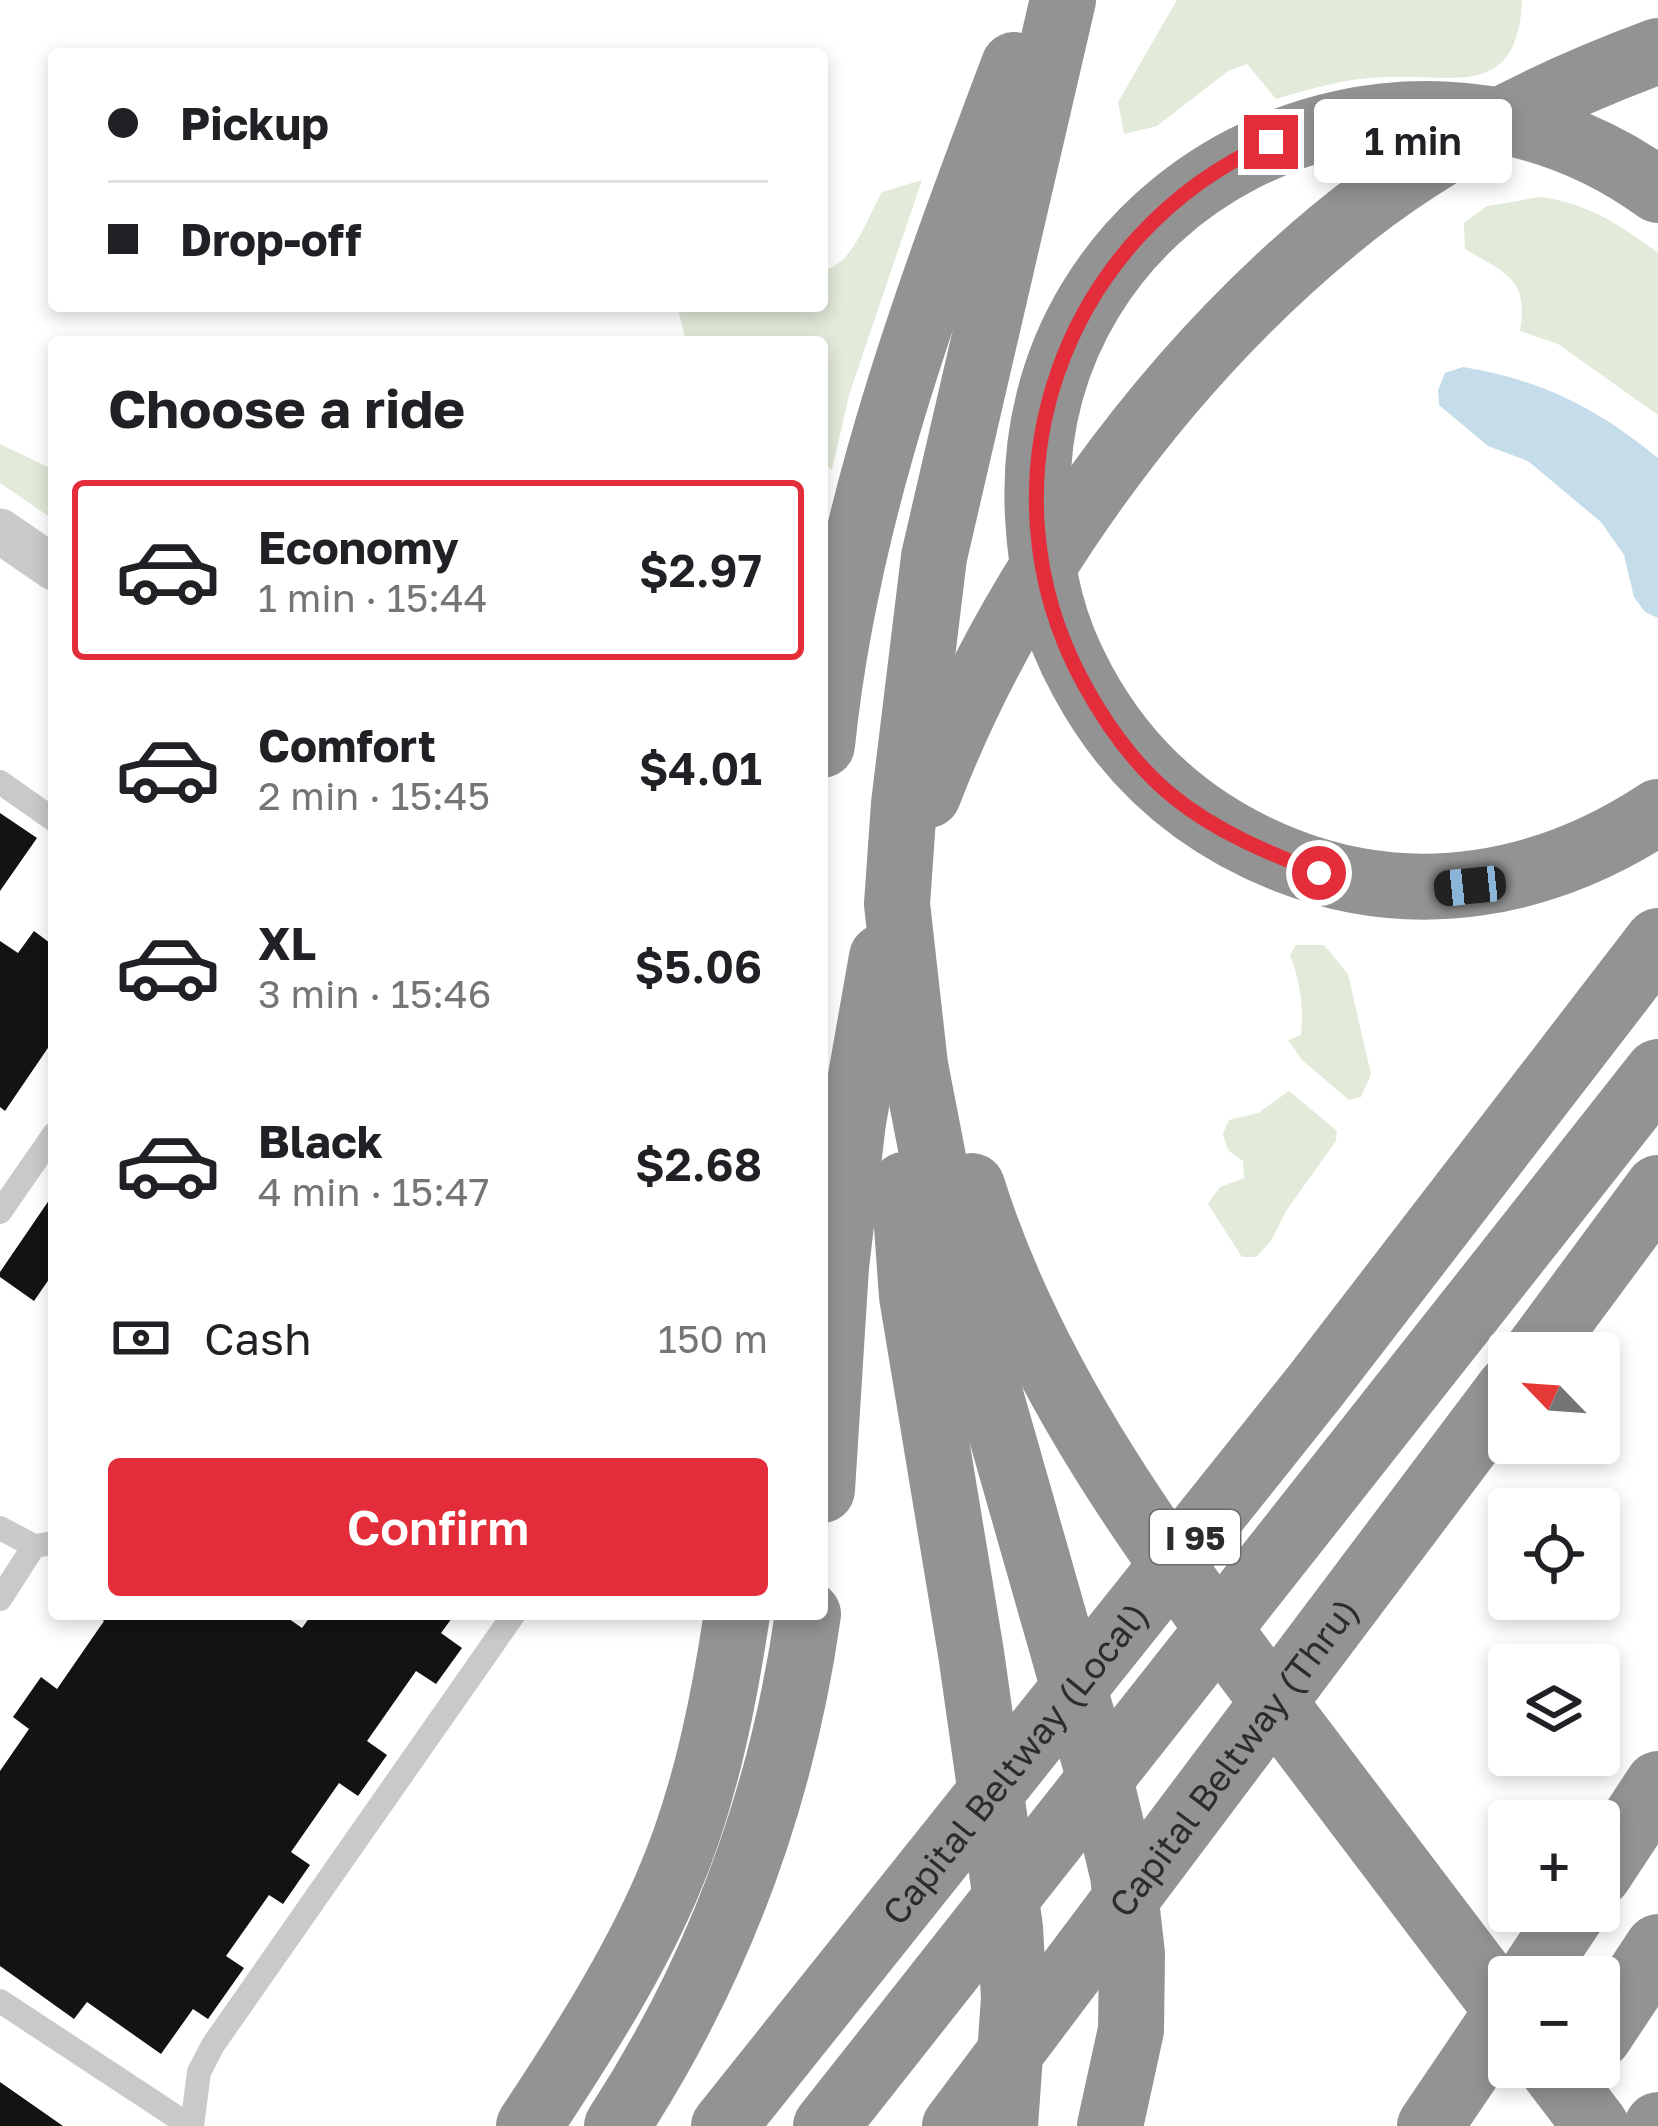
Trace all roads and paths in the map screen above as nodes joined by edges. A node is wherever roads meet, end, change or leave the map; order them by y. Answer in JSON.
{"nodes":[{"id":1,"x":1039,"y":0,"type":"edge"},
{"id":2,"x":1064,"y":0,"type":"edge"},
{"id":3,"x":1658,"y":51,"type":"edge"},
{"id":4,"x":1658,"y":190,"type":"edge"},
{"id":5,"x":0,"y":531,"type":"edge"},
{"id":6,"x":48,"y":564,"type":"edge"},
{"id":7,"x":1013,"y":620,"type":"junction"},
{"id":8,"x":828,"y":686,"type":"edge"},
{"id":9,"x":0,"y":782,"type":"edge"},
{"id":10,"x":1658,"y":812,"type":"edge"},
{"id":11,"x":48,"y":816,"type":"edge"},
{"id":12,"x":897,"y":904,"type":"junction"},
{"id":13,"x":1658,"y":941,"type":"edge"},
{"id":14,"x":1658,"y":1072,"type":"edge"},
{"id":15,"x":48,"y":1143,"type":"edge"},
{"id":16,"x":1658,"y":1188,"type":"edge"},
{"id":17,"x":0,"y":1212,"type":"edge"},
{"id":18,"x":1552,"y":1332,"type":"edge"},
{"id":19,"x":828,"y":1394,"type":"edge"},
{"id":20,"x":1488,"y":1417,"type":"edge"},
{"id":21,"x":0,"y":1528,"type":"edge"},
{"id":22,"x":44,"y":1545,"type":"edge"},
{"id":23,"x":0,"y":1599,"type":"edge"},
{"id":24,"x":510,"y":1620,"type":"edge"},
{"id":25,"x":736,"y":1620,"type":"edge"},
{"id":26,"x":807,"y":1620,"type":"edge"},
{"id":27,"x":1658,"y":1784,"type":"edge"},
{"id":28,"x":1620,"y":1842,"type":"edge"},
{"id":29,"x":1658,"y":1947,"type":"edge"},
{"id":30,"x":1488,"y":1983,"type":"edge"},
{"id":31,"x":0,"y":2001,"type":"edge"},
{"id":32,"x":1620,"y":2004,"type":"edge"},
{"id":33,"x":1488,"y":2042,"type":"edge"},
{"id":34,"x":1565,"y":2088,"type":"edge"},
{"id":35,"x":1567,"y":2088,"type":"edge"},
{"id":36,"x":191,"y":2126,"type":"edge"},
{"id":37,"x":530,"y":2126,"type":"edge"},
{"id":38,"x":617,"y":2126,"type":"edge"},
{"id":39,"x":724,"y":2126,"type":"edge"},
{"id":40,"x":826,"y":2126,"type":"edge"},
{"id":41,"x":956,"y":2126,"type":"edge"},
{"id":42,"x":1005,"y":2126,"type":"edge"},
{"id":43,"x":1110,"y":2126,"type":"edge"},
{"id":44,"x":1430,"y":2126,"type":"edge"},
{"id":45,"x":1540,"y":2126,"type":"edge"},
{"id":46,"x":1596,"y":2126,"type":"edge"}],
"edges":[{"from":1,"to":8,"type":"highway"},
{"from":2,"to":12,"type":"highway"},
{"from":3,"to":7,"type":"highway"},
{"from":4,"to":10,"type":"highway"},
{"from":5,"to":6,"type":"street"},
{"from":7,"to":19,"type":"highway"},
{"from":7,"to":42,"type":"highway"},
{"from":9,"to":11,"type":"lane"},
{"from":12,"to":30,"type":"highway"},
{"from":12,"to":43,"type":"highway"},
{"from":13,"to":39,"type":"highway","name":"Capital Beltway (Local)","number":"I 95"},
{"from":14,"to":40,"type":"highway"},
{"from":15,"to":17,"type":"lane"},
{"from":16,"to":18,"type":"highway"},
{"from":20,"to":41,"type":"highway","name":"Capital Beltway (Thru)"},
{"from":21,"to":22,"type":"lane"},
{"from":22,"to":23,"type":"lane"},
{"from":24,"to":36,"type":"lane"},
{"from":25,"to":37,"type":"highway"},
{"from":26,"to":38,"type":"highway"},
{"from":27,"to":28,"type":"highway"},
{"from":29,"to":32,"type":"highway"},
{"from":31,"to":36,"type":"lane"},
{"from":33,"to":44,"type":"highway"},
{"from":34,"to":45,"type":"highway"},
{"from":35,"to":46,"type":"highway"}]}
